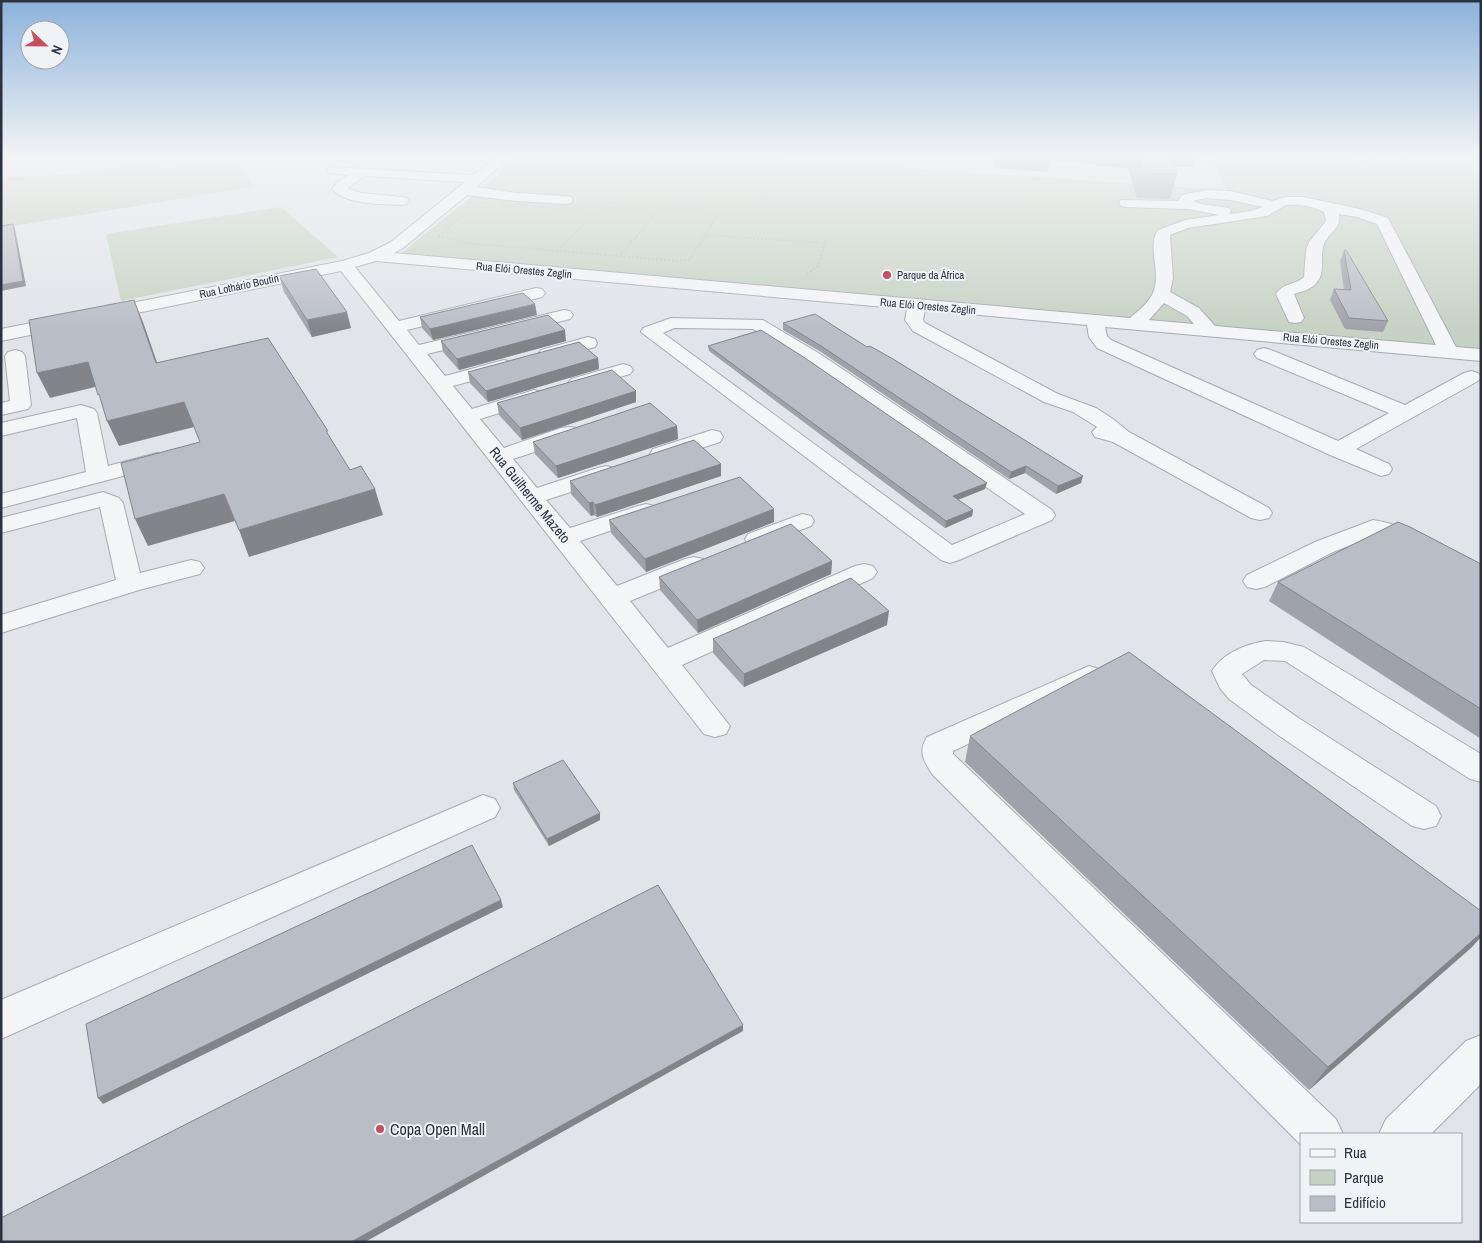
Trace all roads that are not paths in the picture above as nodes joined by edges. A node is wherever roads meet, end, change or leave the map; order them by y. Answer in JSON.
{"nodes":[{"id":1,"x":433,"y":215,"type":"edge"},
{"id":2,"x":1253,"y":215,"type":"edge"},
{"id":3,"x":1332,"y":215,"type":"edge"},
{"id":4,"x":1366,"y":215,"type":"edge"},
{"id":5,"x":375,"y":256,"type":"junction"},
{"id":6,"x":345,"y":265,"type":"junction"},
{"id":7,"x":773,"y":292,"type":"junction"},
{"id":8,"x":536,"y":293,"type":"dead end"},
{"id":9,"x":1159,"y":297,"type":"junction"},
{"id":10,"x":917,"y":304,"type":"junction"},
{"id":11,"x":564,"y":315,"type":"dead end"},
{"id":12,"x":1296,"y":318,"type":"dead end"},
{"id":13,"x":1096,"y":320,"type":"junction"},
{"id":14,"x":758,"y":324,"type":"junction"},
{"id":15,"x":1135,"y":324,"type":"junction"},
{"id":16,"x":1164,"y":326,"type":"junction"},
{"id":17,"x":395,"y":327,"type":"junction"},
{"id":18,"x":1210,"y":331,"type":"junction"},
{"id":19,"x":1,"y":335,"type":"edge"},
{"id":20,"x":588,"y":343,"type":"dead end"},
{"id":21,"x":414,"y":352,"type":"junction"},
{"id":22,"x":1449,"y":352,"type":"junction"},
{"id":23,"x":1264,"y":354,"type":"dead end"},
{"id":24,"x":1481,"y":355,"type":"edge"},
{"id":25,"x":15,"y":356,"type":"dead end"},
{"id":26,"x":623,"y":370,"type":"dead end"},
{"id":27,"x":1472,"y":378,"type":"dead end"},
{"id":28,"x":440,"y":384,"type":"junction"},
{"id":29,"x":1,"y":409,"type":"edge"},
{"id":30,"x":1406,"y":413,"type":"junction"},
{"id":31,"x":466,"y":417,"type":"junction"},
{"id":32,"x":591,"y":426,"type":"edge"},
{"id":33,"x":1,"y":430,"type":"edge"},
{"id":34,"x":712,"y":437,"type":"dead end"},
{"id":35,"x":1338,"y":450,"type":"junction"},
{"id":36,"x":499,"y":457,"type":"junction"},
{"id":37,"x":157,"y":460,"type":"edge"},
{"id":38,"x":1381,"y":469,"type":"dead end"},
{"id":39,"x":98,"y":476,"type":"junction"},
{"id":40,"x":532,"y":497,"type":"junction"},
{"id":41,"x":1,"y":501,"type":"edge"},
{"id":42,"x":667,"y":504,"type":"edge"},
{"id":43,"x":1260,"y":513,"type":"dead end"},
{"id":44,"x":802,"y":521,"type":"dead end"},
{"id":45,"x":1,"y":526,"type":"edge"},
{"id":46,"x":564,"y":538,"type":"junction"},
{"id":47,"x":191,"y":568,"type":"dead end"},
{"id":48,"x":864,"y":572,"type":"dead end"},
{"id":49,"x":1481,"y":576,"type":"edge"},
{"id":50,"x":1256,"y":581,"type":"dead end"},
{"id":51,"x":130,"y":584,"type":"junction"},
{"id":52,"x":612,"y":598,"type":"junction"},
{"id":53,"x":1,"y":624,"type":"edge"},
{"id":54,"x":663,"y":662,"type":"junction"},
{"id":55,"x":1099,"y":671,"type":"edge"},
{"id":56,"x":715,"y":726,"type":"dead end"},
{"id":57,"x":1481,"y":770,"type":"edge"},
{"id":58,"x":483,"y":808,"type":"dead end"},
{"id":59,"x":1424,"y":816,"type":"dead end"},
{"id":60,"x":1,"y":1020,"type":"edge"},
{"id":61,"x":1481,"y":1055,"type":"edge"},
{"id":62,"x":1320,"y":1133,"type":"edge"},
{"id":63,"x":1402,"y":1133,"type":"edge"}],
"edges":[{"from":1,"to":5,"type":"street","name":"Rua Lothário Boutin"},
{"from":2,"to":9,"type":"street"},
{"from":3,"to":12,"type":"street"},
{"from":4,"to":22,"type":"street"},
{"from":5,"to":6,"type":"street","name":"Rua Lothário Boutin"},
{"from":5,"to":7,"type":"street","name":"Rua Elói Orestes Zeglin"},
{"from":6,"to":17,"type":"street","name":"Rua Guilherme Mazeto"},
{"from":6,"to":19,"type":"street","name":"Rua Lothário Boutin"},
{"from":7,"to":10,"type":"street","name":"Rua Elói Orestes Zeglin"},
{"from":7,"to":14,"type":"street"},
{"from":8,"to":17,"type":"street"},
{"from":9,"to":15,"type":"street"},
{"from":9,"to":16,"type":"street"},
{"from":9,"to":18,"type":"street"},
{"from":10,"to":13,"type":"street","name":"Rua Elói Orestes Zeglin"},
{"from":10,"to":43,"type":"street"},
{"from":11,"to":21,"type":"street"},
{"from":13,"to":15,"type":"street","name":"Rua Elói Orestes Zeglin"},
{"from":13,"to":35,"type":"street"},
{"from":14,"to":14,"type":"street"},
{"from":15,"to":16,"type":"street","name":"Rua Elói Orestes Zeglin"},
{"from":16,"to":18,"type":"street","name":"Rua Elói Orestes Zeglin"},
{"from":17,"to":21,"type":"street","name":"Rua Guilherme Mazeto"},
{"from":18,"to":22,"type":"street","name":"Rua Elói Orestes Zeglin"},
{"from":20,"to":28,"type":"street"},
{"from":21,"to":28,"type":"street","name":"Rua Guilherme Mazeto"},
{"from":22,"to":24,"type":"street","name":"Rua Elói Orestes Zeglin"},
{"from":23,"to":30,"type":"street"},
{"from":25,"to":29,"type":"street"},
{"from":26,"to":31,"type":"street"},
{"from":27,"to":30,"type":"street"},
{"from":28,"to":31,"type":"street","name":"Rua Guilherme Mazeto"},
{"from":30,"to":35,"type":"street"},
{"from":31,"to":36,"type":"street","name":"Rua Guilherme Mazeto"},
{"from":32,"to":36,"type":"street"},
{"from":33,"to":39,"type":"street"},
{"from":34,"to":40,"type":"street"},
{"from":35,"to":38,"type":"street"},
{"from":36,"to":40,"type":"street","name":"Rua Guilherme Mazeto"},
{"from":37,"to":39,"type":"street"},
{"from":39,"to":41,"type":"street"},
{"from":40,"to":46,"type":"street","name":"Rua Guilherme Mazeto"},
{"from":42,"to":46,"type":"street"},
{"from":44,"to":52,"type":"street"},
{"from":45,"to":51,"type":"street"},
{"from":46,"to":52,"type":"street","name":"Rua Guilherme Mazeto"},
{"from":47,"to":51,"type":"street"},
{"from":48,"to":54,"type":"street"},
{"from":49,"to":50,"type":"street"},
{"from":51,"to":53,"type":"street"},
{"from":52,"to":54,"type":"street","name":"Rua Guilherme Mazeto"},
{"from":54,"to":56,"type":"street","name":"Rua Guilherme Mazeto"},
{"from":55,"to":62,"type":"street"},
{"from":57,"to":59,"type":"street"},
{"from":58,"to":60,"type":"street"},
{"from":61,"to":63,"type":"street"}]}
